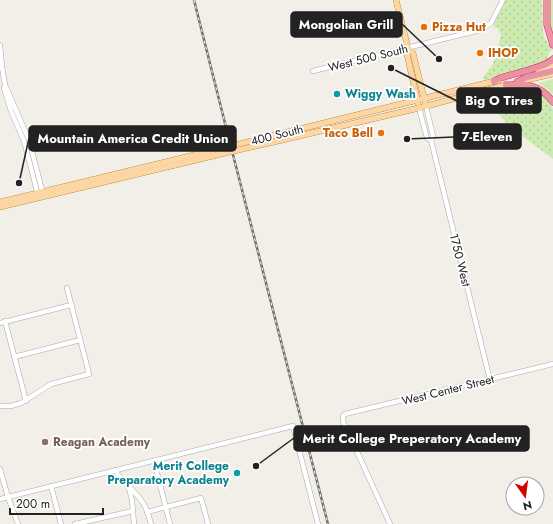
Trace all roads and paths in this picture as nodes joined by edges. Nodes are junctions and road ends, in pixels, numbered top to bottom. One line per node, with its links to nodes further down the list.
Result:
1 (396, 0): 7 (main road)
2 (503, 0): 7 (street, West 500 South)
3 (547, 0): 4 (highway)
4 (551, 39): 6 (highway)
5 (0, 45): 24 (street)
6 (553, 45)
7 (408, 48): 11 (street, West 500 South); 17 (main road, 1750 West); 18 (main road, 1750 West)
8 (553, 59): 14 (highway)
9 (553, 66): 14 (main road, 400 South)
10 (0, 71): 24 (street)
11 (312, 71)
12 (553, 71): 15 (highway)
13 (553, 74): 15 (main road)
14 (494, 81): 17 (main road, 400 South)
15 (517, 82): 16 (main road)
16 (506, 85): 19 (highway); 20 (main road)
17 (424, 99): 18 (main road, 400 South); 20 (main road, 1750 West)
18 (418, 100): 21 (main road, 1750 West); 23 (main road, 400 South)
19 (553, 102)
20 (426, 106): 21 (main road); 22 (street, 1750 West)
21 (419, 108): 22 (street, 1750 West); 23 (main road, 400 South)
22 (431, 140): 34 (street, 1750 West)
23 (264, 141): 24 (main road, 400 South, bridge)
24 (41, 195): 25 (main road, 400 South); 26 (main road, 400 South)
25 (0, 202)
26 (0, 207)
27 (67, 288): 28 (street)
28 (71, 305): 29 (street); 31 (street)
29 (5, 321): 30 (street); 32 (street)
30 (0, 323)
31 (80, 340): 32 (street); 35 (street)
32 (14, 357): 35 (street)
33 (553, 364): 34 (street, West Center Street)
34 (490, 380): 55 (street, West Center Street)
35 (26, 401): 36 (street)
36 (0, 406)
37 (154, 461): 39 (street); 44 (street); 54 (street)
38 (0, 469): 42 (street)
39 (115, 470): 40 (street); 41 (street)
40 (51, 486): 42 (street); 48 (street)
41 (129, 486): 45 (street); 46 (street)
42 (8, 497): 43 (street); 47 (street)
43 (0, 499)
44 (166, 507): 46 (street); 52 (street); 53 (street)
45 (133, 511): 49 (street); 50 (street)
46 (147, 512): 51 (street)
47 (18, 524)
48 (61, 524)
49 (76, 524)
50 (134, 524)
51 (151, 524)
52 (170, 524)
53 (208, 524)
54 (318, 524)
55 (390, 524)

